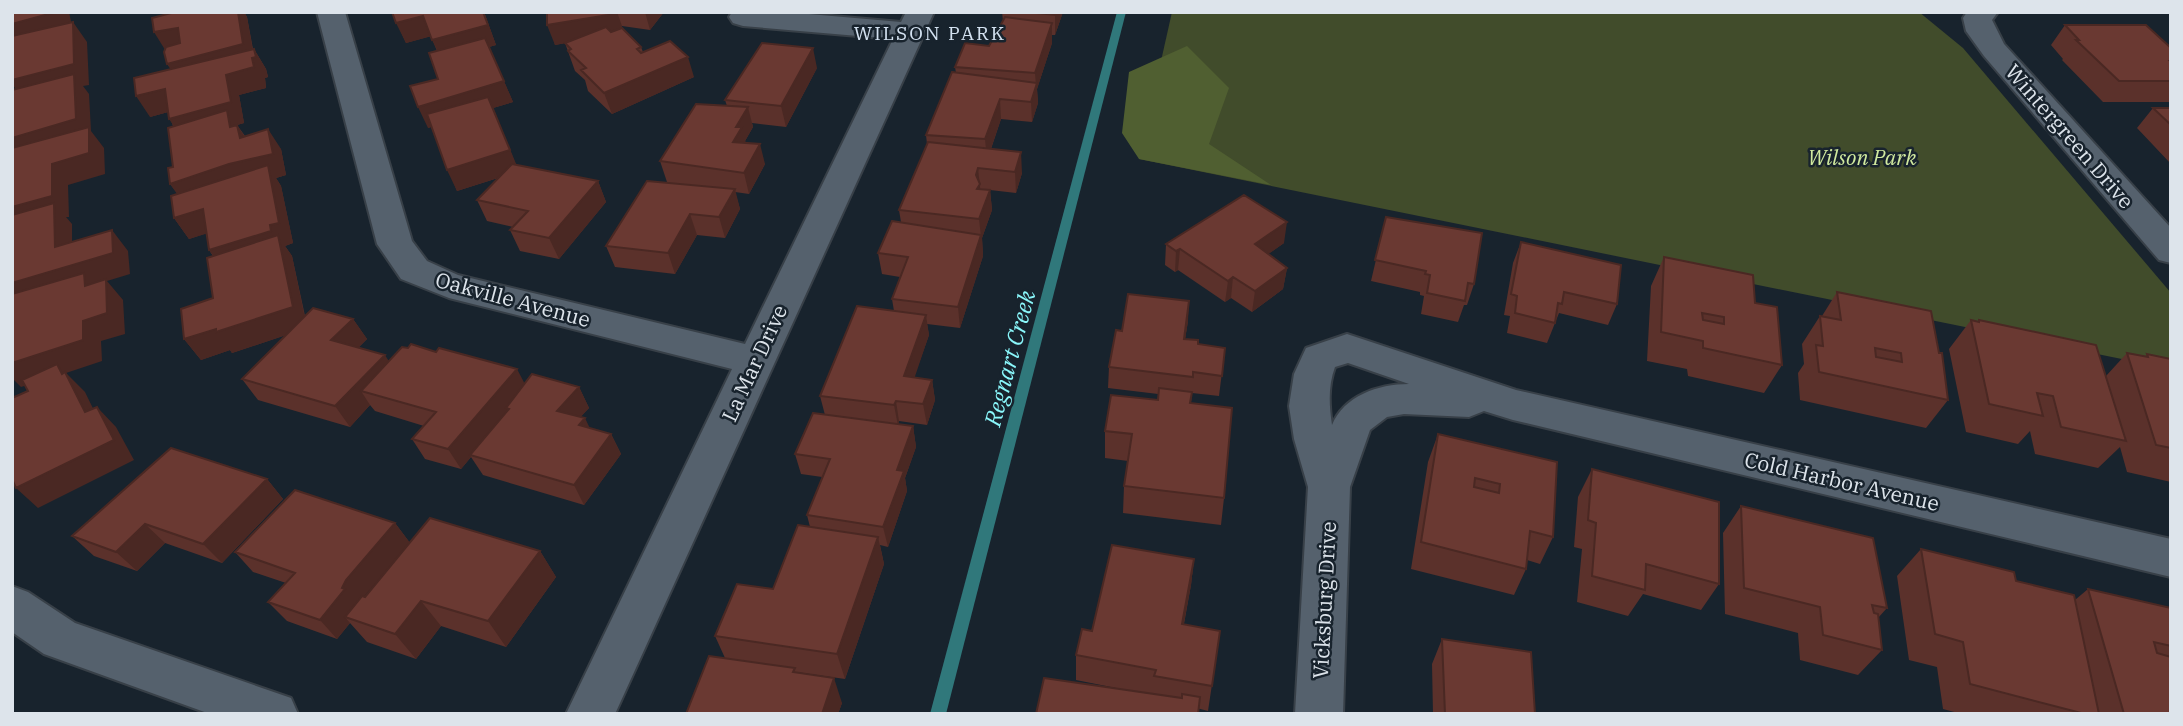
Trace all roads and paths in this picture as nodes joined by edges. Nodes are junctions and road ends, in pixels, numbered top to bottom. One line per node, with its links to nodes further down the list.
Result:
1 (331, 12): 7 (street, Oakville Avenue)
2 (1980, 15): 5 (street, Wintergreen Drive)
3 (743, 17): 4 (street)
4 (916, 22): 7 (street, La Mar Drive)
5 (2171, 251)
6 (1347, 348): 9 (street, Cold Harbor Avenue); 10 (street, Vicksburg Drive)
7 (755, 360): 14 (street, La Mar Drive)
8 (1376, 404): 9 (street, Cold Harbor Avenue); 10 (street, Vicksburg Drive)
9 (1513, 405): 11 (street, Cold Harbor Avenue)
10 (1329, 487): 15 (street, Vicksburg Drive)
11 (2171, 558)
12 (12, 606): 13 (street)
13 (274, 714)
14 (590, 714)
15 (1319, 714)

